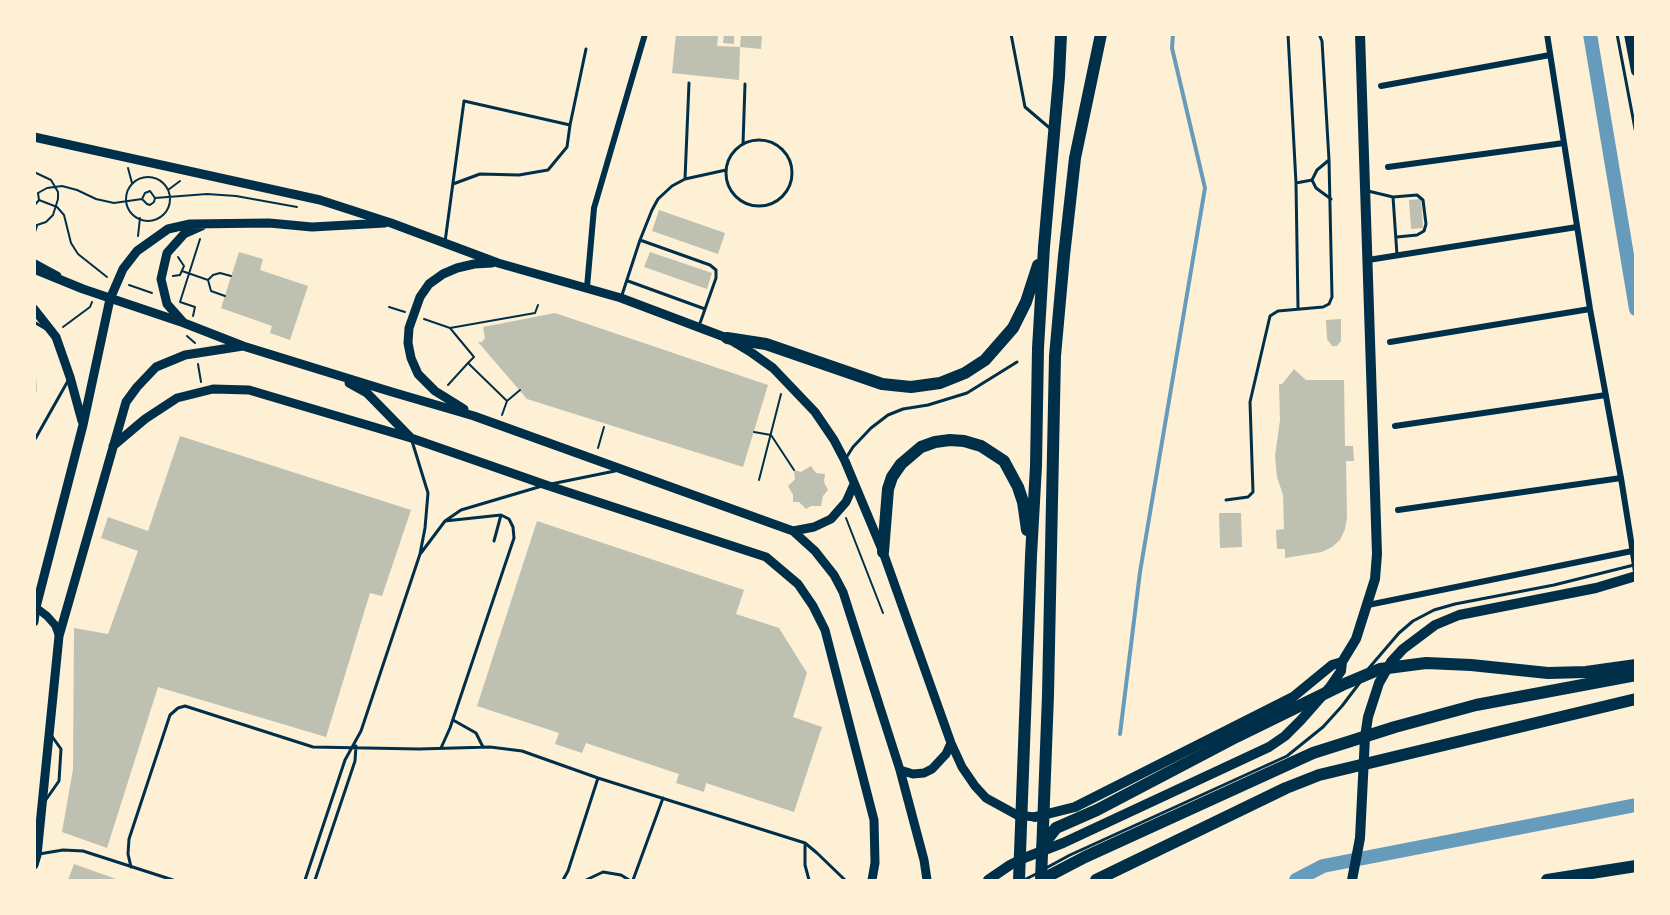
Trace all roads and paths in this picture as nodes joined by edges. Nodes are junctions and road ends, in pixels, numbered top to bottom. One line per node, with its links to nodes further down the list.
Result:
1 (645, 34): 66 (street)
2 (1011, 34): 18 (lane)
3 (1061, 34): 18 (highway)
4 (1101, 34): 165 (highway)
5 (1288, 34): 29 (lane)
6 (1319, 34): 23 (lane)
7 (1360, 34): 32 (highway)
8 (1547, 34): 12 (street)
9 (1617, 34): 19 (lane)
10 (1629, 34): 13 (highway)
11 (586, 49): 17 (lane)
12 (1550, 55): 16 (street); 21 (street)
13 (1635, 71)
14 (689, 83): 27 (lane)
15 (745, 84): 22 (lane)
16 (1381, 86)
17 (570, 125): 30 (lane); 30 (lane)
18 (1054, 132): 53 (highway)
19 (1635, 134)
20 (34, 137): 40 (main road)
21 (1564, 143): 24 (street); 47 (street)
22 (743, 144): 25 (lane); 25 (lane)
23 (1329, 160): 28 (lane); 38 (lane)
24 (1388, 168)
25 (726, 170): 27 (lane)
26 (34, 172): 31 (path)
27 (685, 179): 51 (lane)
28 (1312, 180): 29 (lane); 38 (lane)
29 (1296, 183): 74 (lane)
30 (453, 184): 52 (lane)
31 (55, 186): 33 (path); 41 (path); 43 (path)
32 (1366, 190): 35 (lane); 56 (highway)
33 (36, 192): 39 (path)
34 (170, 196): 36 (path); 40 (path); 41 (path); 44 (path)
35 (1393, 197): 50 (lane); 50 (lane)
36 (155, 198): 37 (path); 37 (path)
37 (142, 199): 41 (path)
38 (1331, 199): 74 (lane)
39 (39, 200): 42 (path); 43 (path)
40 (320, 200): 45 (main road)
41 (126, 202): 44 (path)
42 (34, 206)
43 (57, 207): 46 (path); 64 (path)
44 (140, 218): 54 (path)
45 (391, 223): 48 (main road); 52 (main road)
46 (36, 226): 49 (path)
47 (1577, 227): 55 (street); 77 (street)
48 (205, 228): 54 (main road); 61 (path); 79 (main road)
49 (34, 235)
50 (1397, 237): 55 (lane)
51 (640, 240): 65 (lane); 76 (lane)
52 (445, 243): 58 (main road)
53 (1044, 247): 82 (highway); 122 (highway)
54 (137, 250): 64 (main road)
55 (1397, 255): 56 (street)
56 (1368, 260): 124 (highway)
57 (34, 262): 67 (street)
58 (498, 263): 66 (main road); 92 (main road)
59 (34, 270): 67 (main road)
60 (182, 271): 61 (path)
61 (189, 274): 63 (path); 72 (path)
62 (231, 276): 63 (path)
63 (208, 280): 69 (path)
64 (116, 281): 71 (main road)
65 (627, 281): 70 (lane); 76 (lane)
66 (587, 287): 70 (main road)
67 (83, 289): 68 (main road)
68 (95, 294): 71 (main road); 81 (path)
69 (225, 296)
70 (621, 298): 80 (main road)
71 (110, 299): 79 (main road); 96 (main road)
72 (180, 302)
73 (538, 304): 87 (path)
74 (1298, 308): 112 (lane)
75 (34, 309): 81 (main road)
76 (705, 309): 80 (lane)
77 (1590, 309): 83 (street); 94 (street)
78 (34, 322): 81 (lane)
79 (184, 323): 84 (main road)
80 (698, 327): 82 (main road)
81 (54, 335): 89 (main road)
82 (728, 338): 105 (main road)
83 (1390, 342)
84 (243, 346): 85 (main road); 88 (main road)
85 (195, 353): 91 (path); 103 (main road)
86 (1017, 362): 105 (lane)
87 (468, 363): 90 (path); 92 (path)
88 (334, 374): 95 (main road); 101 (main road)
89 (70, 377): 96 (main road); 102 (lane)
90 (520, 390)
91 (203, 391): 101 (main road); 103 (main road)
92 (440, 394): 95 (main road)
93 (781, 394): 100 (path)
94 (1606, 395): 97 (street); 108 (street)
95 (474, 416): 104 (main road)
96 (83, 425): 125 (main road)
97 (1395, 426)
98 (604, 428): 104 (path)
99 (754, 432): 100 (path)
100 (771, 435): 107 (path); 109 (path)
101 (411, 438): 111 (main road); 121 (lane)
102 (34, 441)
103 (113, 446): 128 (main road)
104 (594, 458): 106 (main road)
105 (845, 461): 110 (main road)
106 (625, 469): 111 (lane); 117 (main road)
107 (794, 470)
108 (1621, 478): 114 (street); 119 (street)
109 (759, 480)
110 (854, 484): 113 (main road); 120 (main road)
111 (546, 485): 116 (lane); 160 (main road)
112 (1226, 500)
113 (841, 507): 117 (main road); 126 (path)
114 (1398, 510)
115 (501, 515): 116 (lane); 118 (lane); 133 (lane)
116 (445, 522): 121 (lane)
117 (793, 531): 139 (main road)
118 (494, 541)
119 (1632, 551): 123 (street); 124 (street)
120 (883, 552): 122 (highway); 135 (main road)
121 (420, 554): 136 (lane)
122 (1031, 556): 163 (highway)
123 (1635, 570): 164 (lane); 167 (highway)
124 (1368, 605): 129 (highway)
125 (35, 606): 127 (main road); 128 (street)
126 (883, 613)
127 (34, 622)
128 (59, 636): 134 (main road)
129 (1342, 662): 143 (highway); 146 (highway)
130 (1635, 665): 144 (highway)
131 (1635, 675): 165 (highway)
132 (1635, 699): 166 (highway)
133 (453, 720): 137 (lane); 138 (lane)
134 (49, 732): 142 (main road); 142 (lane)
135 (951, 743): 139 (main road); 143 (main road)
136 (355, 746): 138 (lane); 150 (lane); 152 (lane); 153 (lane)
137 (483, 747): 138 (lane); 140 (lane)
138 (441, 748)
139 (900, 770): 161 (main road)
140 (598, 778): 141 (lane); 154 (lane)
141 (663, 798): 145 (lane); 157 (lane)
142 (42, 805): 147 (main road)
143 (1035, 818): 144 (highway)
144 (1056, 828): 146 (highway)
145 (805, 843): 158 (lane); 159 (lane)
146 (1038, 852): 162 (highway)
147 (37, 855): 148 (main road); 150 (lane)
148 (34, 865)
149 (1635, 866): 168 (highway)
150 (131, 867): 151 (lane)
151 (172, 880)
152 (305, 880)
153 (315, 880)
154 (563, 880)
155 (586, 880): 156 (lane)
156 (629, 880)
157 (633, 880)
158 (809, 880)
159 (845, 880)
160 (872, 880)
161 (927, 880)
162 (988, 880)
163 (1019, 880)
164 (1024, 880)
165 (1041, 880)
166 (1096, 880)
167 (1352, 880)
168 (1547, 880)

